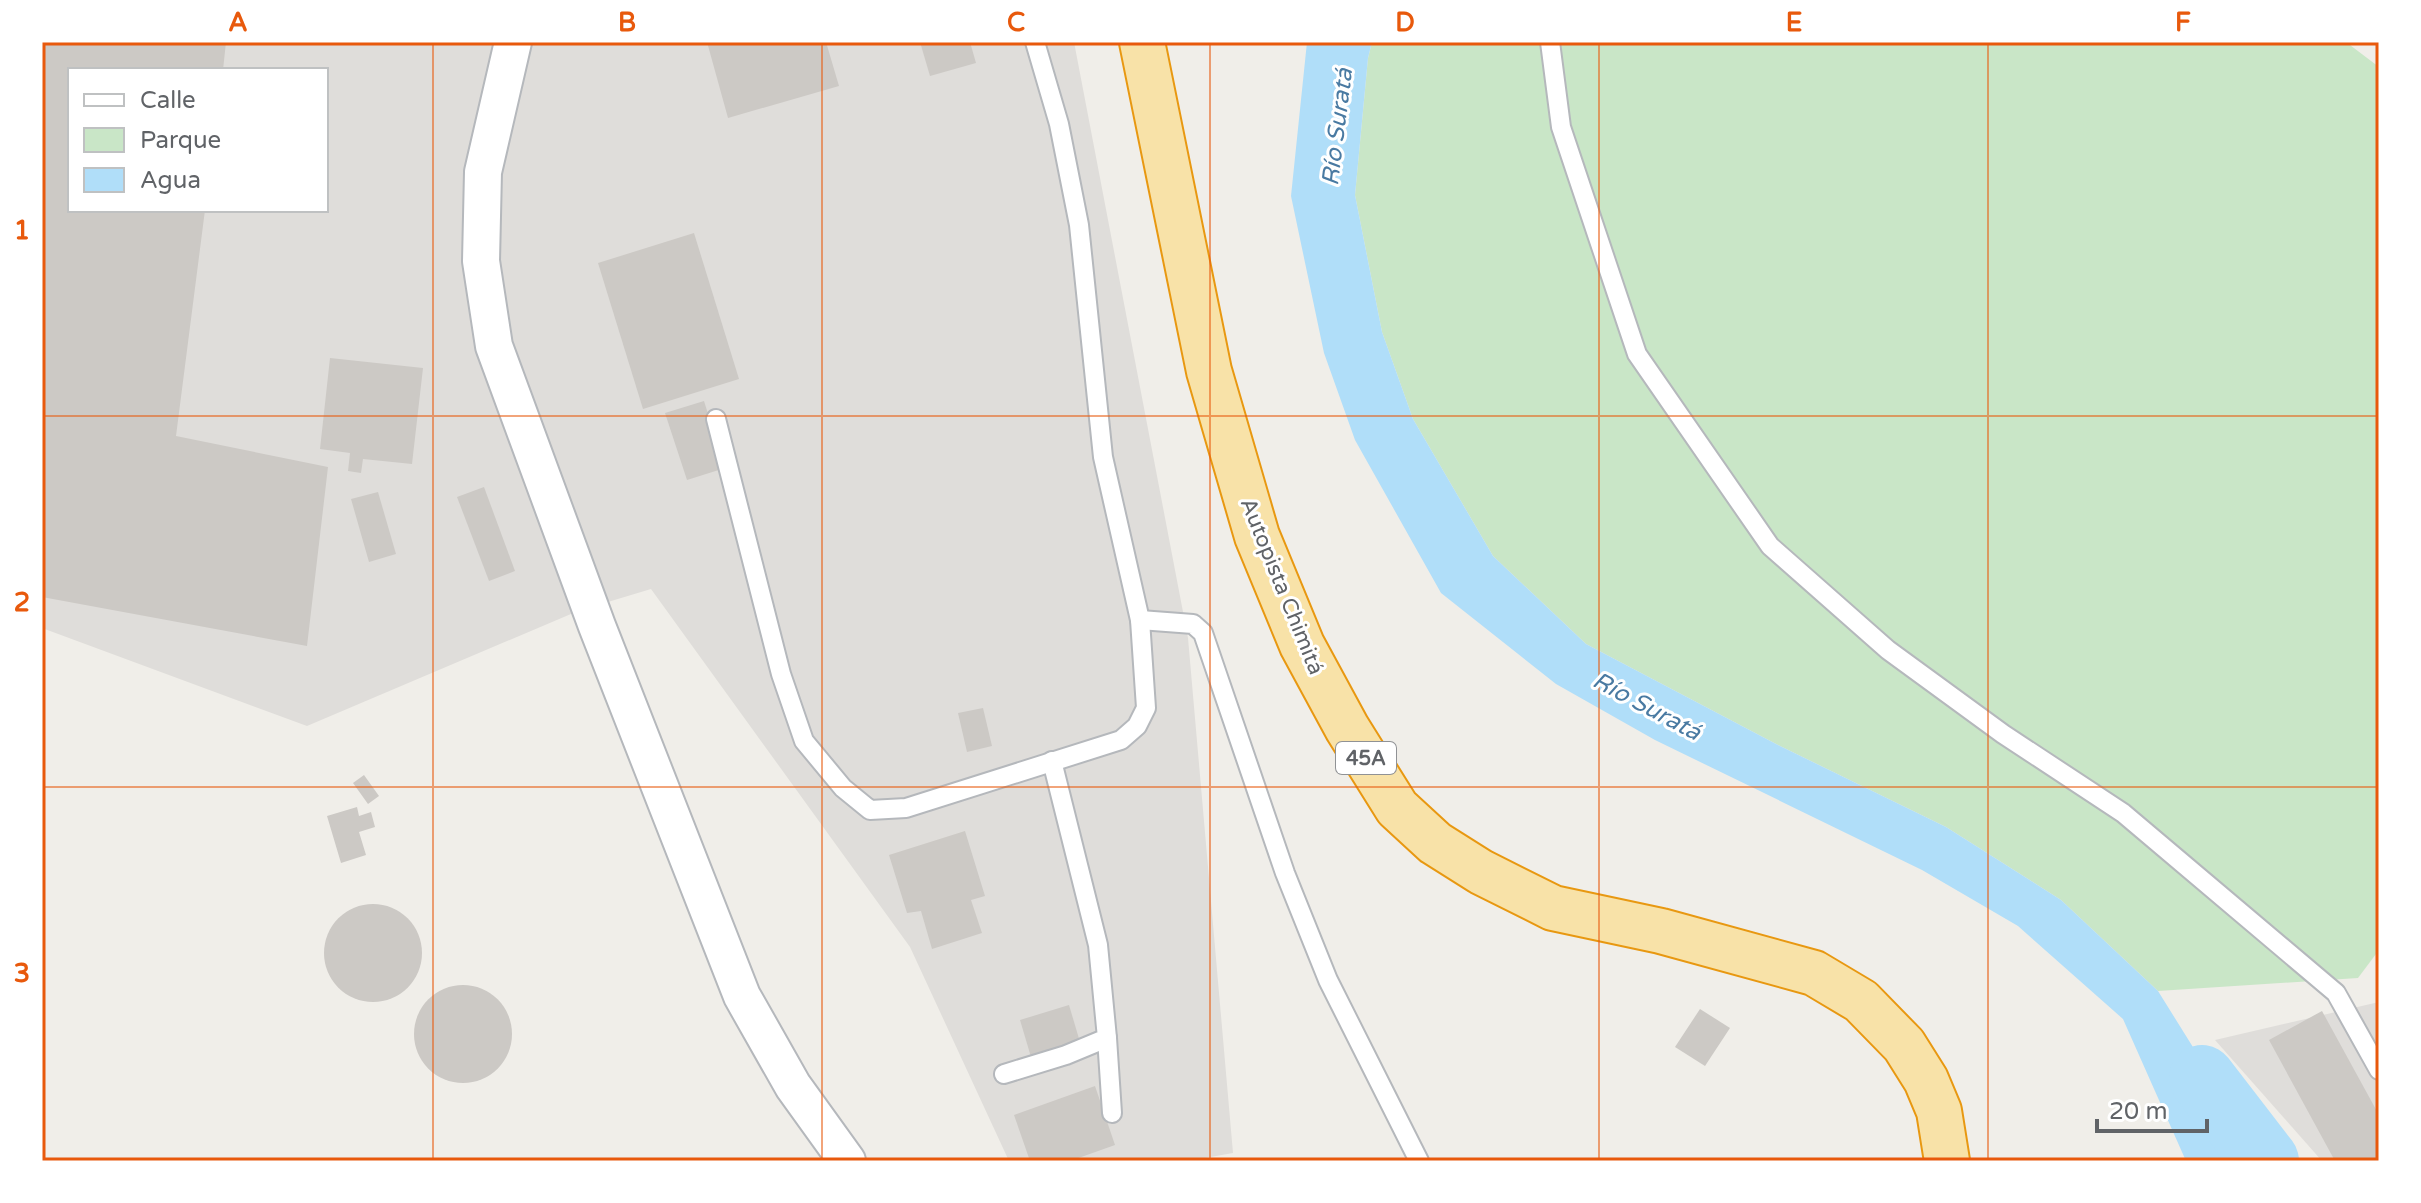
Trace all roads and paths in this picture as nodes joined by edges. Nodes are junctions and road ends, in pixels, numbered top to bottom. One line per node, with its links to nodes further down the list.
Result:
1 (513, 42): 12 (street)
2 (1035, 42): 6 (lane)
3 (1142, 42): 14 (highway, Autopista Chimitá / 45A)
4 (1550, 42): 9 (lane)
5 (716, 419): 7 (lane)
6 (1140, 620): 7 (lane); 13 (lane)
7 (1052, 761): 8 (lane)
8 (1107, 1038): 10 (lane); 11 (lane)
9 (2379, 1070)
10 (1004, 1074)
11 (1112, 1113)
12 (847, 1161)
13 (1419, 1161)
14 (1947, 1161)

